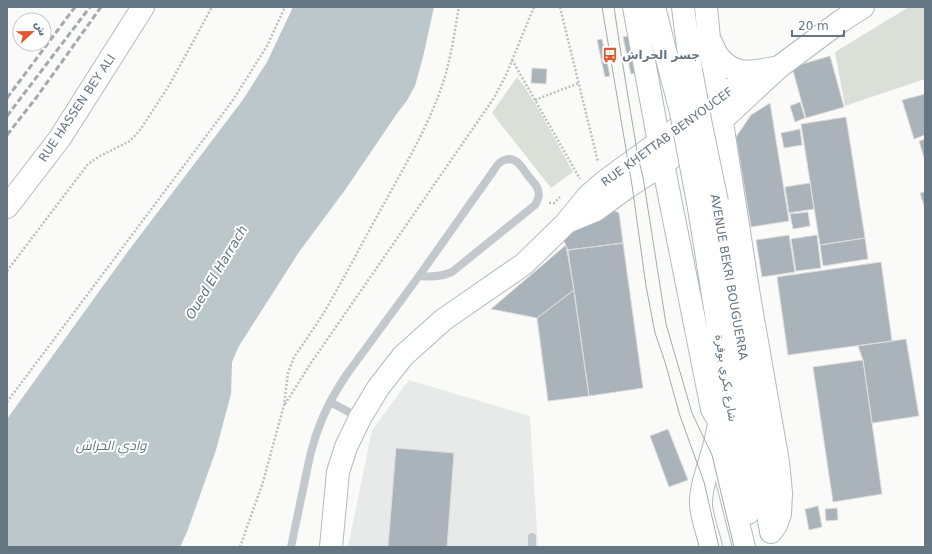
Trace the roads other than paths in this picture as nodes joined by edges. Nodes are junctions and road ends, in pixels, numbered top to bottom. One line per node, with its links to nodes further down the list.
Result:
1 (143, 7): 16 (main road, RUE HASSEN BEY ALI)
2 (634, 7): 13 (main road)
3 (639, 7): 13 (main road)
4 (654, 7): 10 (main road, AVENUE BEKRI BOUGUERRA)
5 (683, 7): 10 (main road, AVENUE BEKRI BOUGUERRA)
6 (706, 7): 8 (main road)
7 (863, 7): 9 (main road, RUE KHETTAB BENYOUCEF)
8 (709, 39): 9 (main road); 11 (main road)
9 (779, 67): 11 (main road, RUE KHETTAB BENYOUCEF); 12 (main road, RUE KHETTAB BENYOUCEF)
10 (681, 72): 15 (main road, AVENUE BEKRI BOUGUERRA, bridge)
11 (718, 98): 12 (main road); 13 (main road, RUE KHETTAB BENYOUCEF)
12 (722, 120): 13 (main road); 14 (main road, RUE KHETTAB BENYOUCEF); 23 (main road)
13 (665, 138): 14 (main road); 17 (main road, RUE KHETTAB BENYOUCEF)
14 (663, 164): 17 (main road, RUE KHETTAB BENYOUCEF); 21 (main road)
15 (708, 205): 23 (main road, AVENUE BEKRI BOUGUERRA); 29 (main road, شارع بكري بوقرة)
16 (7, 207)
17 (566, 223): 20 (main road, RUE KHETTAB BENYOUCEF)
18 (419, 276): 18 (lane); 19 (lane)
19 (330, 402): 20 (lane); 24 (lane)
20 (360, 418): 25 (main road, RUE KHETTAB BENYOUCEF)
21 (720, 423): 27 (main road); 28 (main road)
22 (532, 536): 26 (lane)
23 (773, 540)
24 (291, 547)
25 (331, 547)
26 (532, 547)
27 (712, 547)
28 (744, 547)
29 (754, 547)

